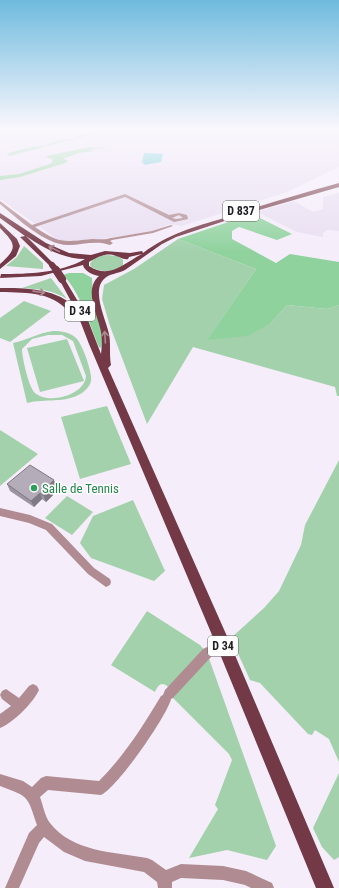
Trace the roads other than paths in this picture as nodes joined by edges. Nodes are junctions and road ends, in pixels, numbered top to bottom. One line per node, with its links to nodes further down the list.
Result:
1 (339, 182): 12 (main road, D 837)
2 (339, 185): 15 (main road, D 837)
3 (0, 202): 8 (street)
4 (0, 216): 13 (main road, one-way to 4); 21 (main road, D 34, bridge)
5 (171, 219): 6 (street); 6 (street); 8 (street); 9 (street)
6 (179, 221): 9 (street)
7 (0, 226): 16 (main road)
8 (33, 226): 10 (street)
9 (171, 226): 10 (street)
10 (107, 242): 11 (street); 12 (street)
11 (100, 254): 12 (main road); 13 (main road)
12 (118, 254): 15 (main road)
13 (92, 257): 14 (main road)
14 (86, 262): 17 (main road); 19 (main road)
15 (127, 264): 18 (main road)
16 (0, 267)
17 (89, 270): 18 (main road); 19 (main road)
18 (106, 274): 22 (main road, one-way to 18)
19 (0, 279)
20 (0, 290): 21 (main road, one-way to 21)
21 (93, 344): 22 (main road, D 34)
22 (113, 389): 36 (main road, D 34)
23 (0, 512): 24 (street)
24 (106, 582)
25 (206, 653): 31 (street)
26 (33, 690): 28 (street)
27 (6, 695): 28 (street)
28 (20, 706): 29 (street)
29 (0, 722)
30 (0, 780): 31 (street)
31 (33, 795): 32 (street)
32 (44, 827): 33 (street); 34 (street)
33 (165, 883): 35 (street)
34 (12, 888)
35 (267, 888)
36 (324, 888)

